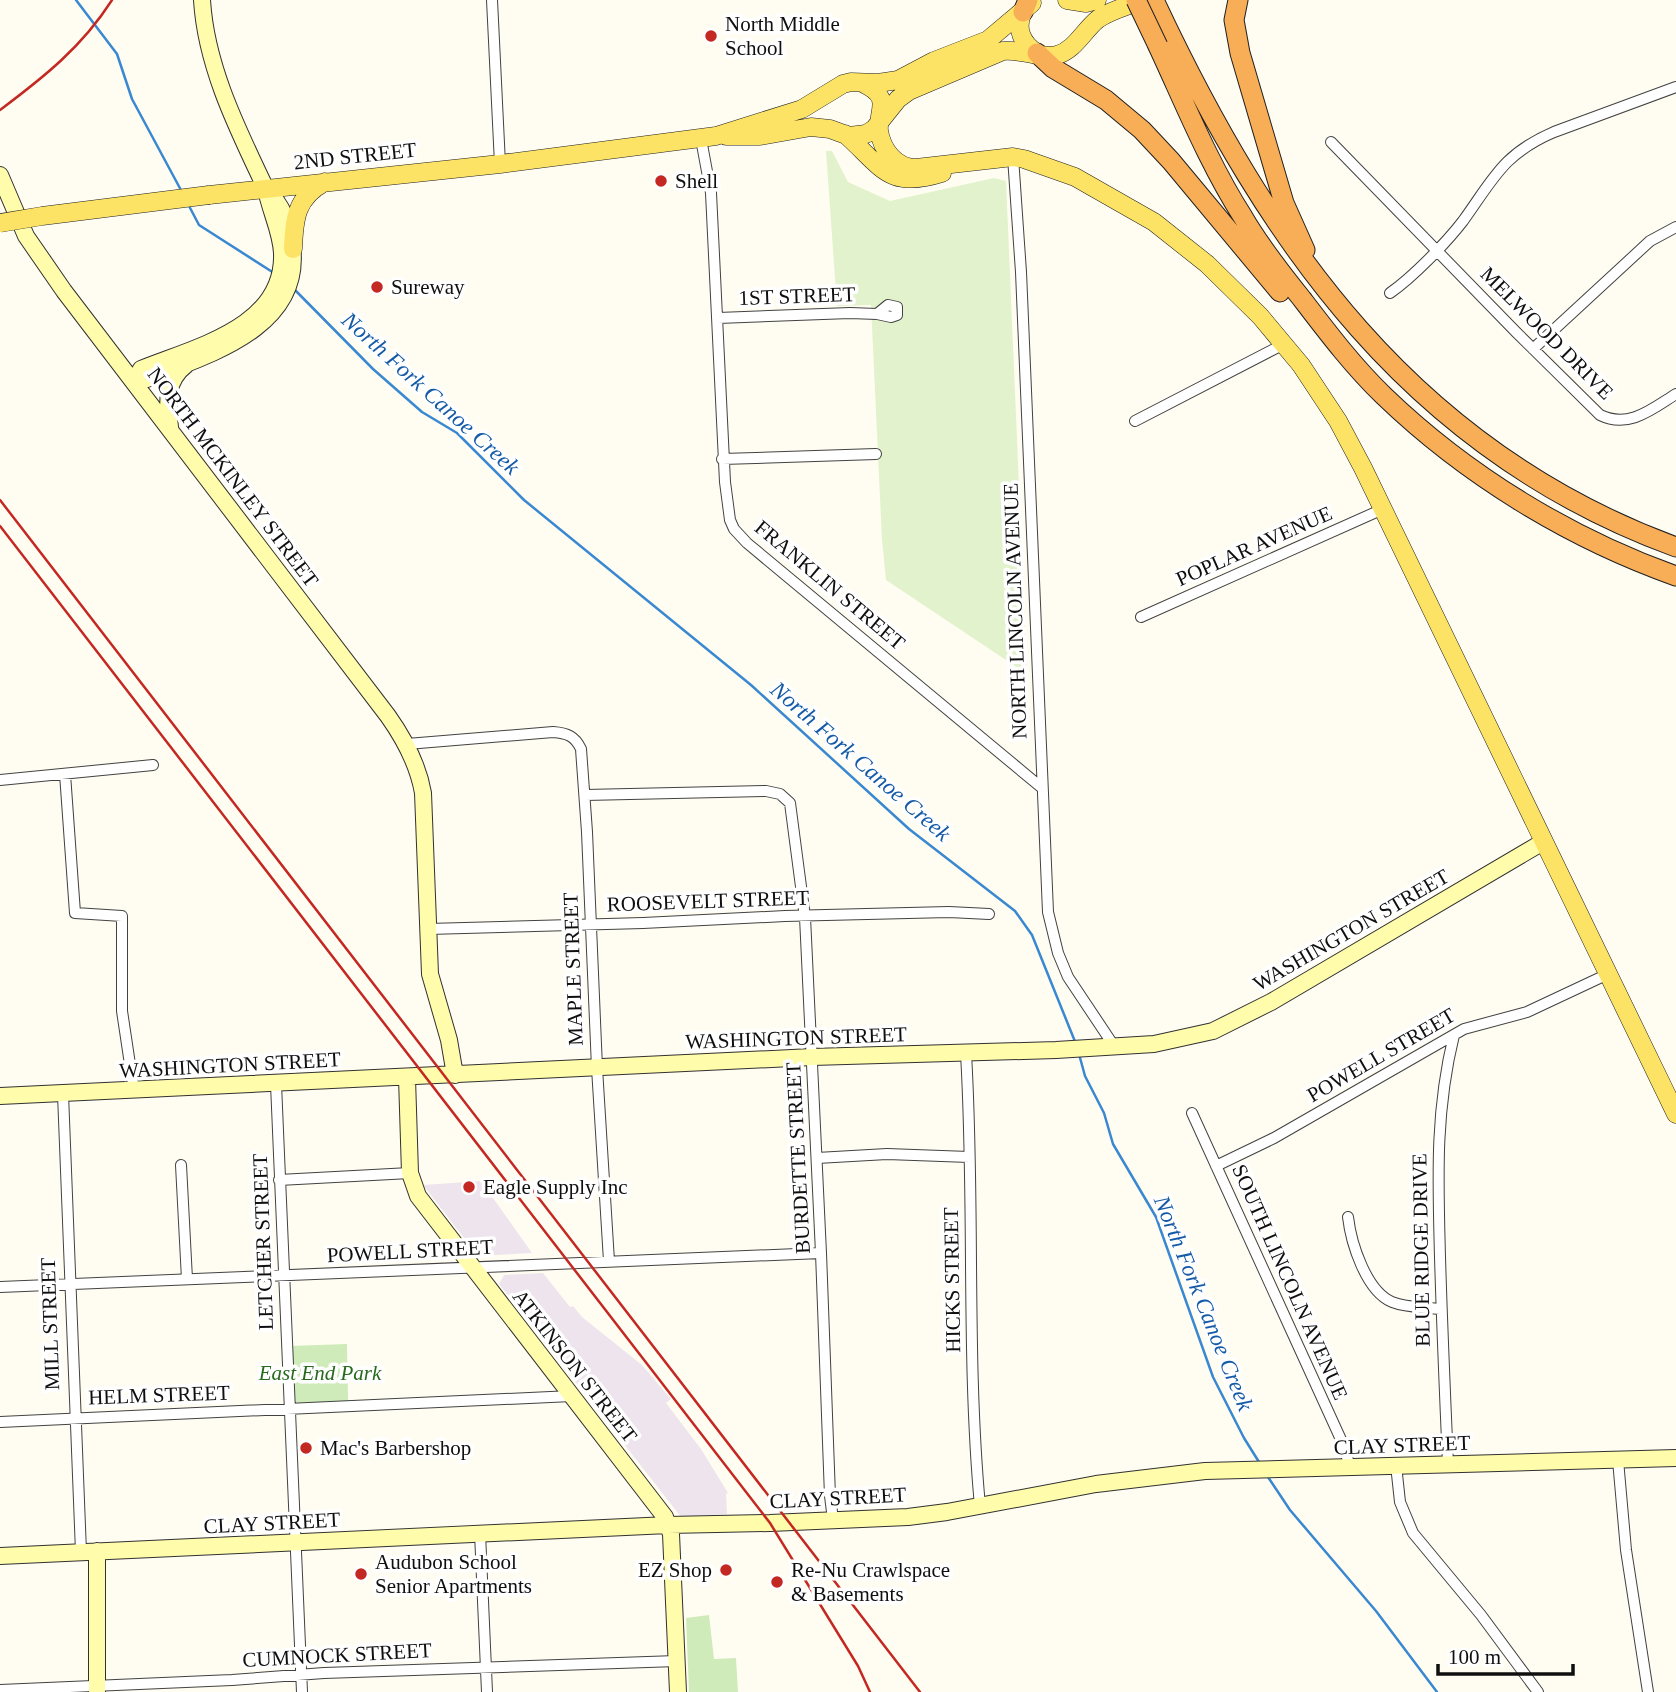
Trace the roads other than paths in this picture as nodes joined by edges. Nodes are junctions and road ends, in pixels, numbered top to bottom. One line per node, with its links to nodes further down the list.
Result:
1 (202, 0): 24 (street)
2 (492, 0): 21 (street)
3 (1068, 0): 4 (main road)
4 (1097, 0)
5 (1136, 0): 10 (highway, bridge)
6 (1143, 0): 11 (main road, 2ND STREET)
7 (1154, 0): 10 (highway)
8 (1238, 0): 31 (highway)
9 (1029, 4): 11 (main road, 2ND STREET); 12 (main road, 2ND STREET)
10 (1165, 43): 31 (highway); 39 (highway)
11 (1037, 53): 15 (main road, 2ND STREET); 39 (highway)
12 (864, 84): 14 (main road, 2ND STREET); 15 (main road)
13 (1676, 87): 27 (street)
14 (830, 94): 16 (main road); 17 (main road, 2ND STREET)
15 (879, 122): 16 (main road, 2ND STREET); 20 (main road)
16 (842, 133): 17 (main road, 2ND STREET); 20 (main road)
17 (709, 137): 21 (main road, 2ND STREET); 33 (street, FRANKLIN STREET)
18 (1332, 142): 27 (street, MELWOOD DRIVE)
19 (1013, 157): 20 (main road); 34 (main road); 52 (street, NORTH LINCOLN AVENUE)
20 (983, 162)
21 (500, 164): 23 (main road, 2ND STREET)
22 (0, 175): 37 (street, NORTH MCKINLEY STREET)
23 (329, 180): 24 (main road, 2ND STREET); 28 (main road)
24 (266, 189): 25 (main road, 2ND STREET, bridge); 28 (street)
25 (0, 223)
26 (1676, 226): 35 (street)
27 (1438, 249): 29 (street); 35 (street, MELWOOD DRIVE)
28 (289, 254): 30 (street)
29 (1390, 293)
30 (274, 301): 36 (street); 37 (street)
31 (1344, 313): 45 (highway)
32 (877, 314): 33 (street, 1ST STREET)
33 (718, 318): 43 (street, FRANKLIN STREET)
34 (1284, 344): 40 (street); 44 (main road)
35 (1533, 349): 38 (street, MELWOOD DRIVE)
36 (191, 362): 37 (street); 41 (street)
37 (134, 381): 41 (street, NORTH MCKINLEY STREET)
38 (1676, 394)
39 (1385, 397): 46 (highway)
40 (1135, 421)
41 (171, 429): 48 (street, NORTH MCKINLEY STREET)
42 (876, 454): 43 (street)
43 (722, 459): 52 (street, FRANKLIN STREET)
44 (1383, 509): 47 (street, POPLAR AVENUE); 54 (main road)
45 (1676, 547)
46 (1676, 576)
47 (1141, 617)
48 (407, 744): 53 (street, MAPLE STREET); 60 (street, NORTH MCKINLEY STREET)
49 (153, 765): 50 (street)
50 (65, 774): 51 (street); 70 (street)
51 (0, 780)
52 (1042, 788): 55 (street, NORTH LINCOLN AVENUE)
53 (585, 795): 58 (street, BURDETTE STREET); 59 (street, MAPLE STREET)
54 (1543, 842): 61 (main road); 63 (street, WASHINGTON STREET)
55 (1048, 912): 57 (street); 63 (street, NORTH LINCOLN AVENUE)
56 (989, 914): 58 (street, ROOSEVELT STREET)
57 (1060, 915)
58 (805, 917): 59 (street, ROOSEVELT STREET); 65 (street, BURDETTE STREET)
59 (590, 925): 60 (street, ROOSEVELT STREET); 66 (street, MAPLE STREET)
60 (428, 929): 67 (street, NORTH MCKINLEY STREET)
61 (1608, 974): 62 (street, POWELL STREET); 74 (main road)
62 (1454, 1035): 78 (street, POWELL STREET); 89 (street, BLUE RIDGE DRIVE)
63 (1114, 1046): 64 (street, WASHINGTON STREET)
64 (966, 1054): 65 (street, WASHINGTON STREET); 75 (street, HICKS STREET)
65 (812, 1057): 66 (street, WASHINGTON STREET); 76 (street, BURDETTE STREET)
66 (597, 1068): 67 (street, WASHINGTON STREET); 83 (street, MAPLE STREET)
67 (455, 1075): 68 (street, WASHINGTON STREET)
68 (407, 1078): 69 (street, WASHINGTON STREET); 79 (street, ATKINSON STREET)
69 (276, 1084): 70 (street, WASHINGTON STREET); 80 (street, LETCHER STREET)
70 (134, 1091): 71 (street, WASHINGTON STREET)
71 (63, 1094): 72 (street, WASHINGTON STREET); 87 (street, MILL STREET)
72 (0, 1096)
73 (1192, 1113): 78 (street, SOUTH LINCOLN AVENUE)
74 (1676, 1114)
75 (969, 1157): 76 (street); 99 (street, HICKS STREET)
76 (817, 1158): 82 (street, BURDETTE STREET)
77 (181, 1165): 86 (street)
78 (1216, 1166): 98 (street, SOUTH LINCOLN AVENUE)
79 (410, 1173): 80 (street); 84 (street, ATKINSON STREET)
80 (279, 1180): 85 (street, LETCHER STREET)
81 (1348, 1217): 89 (street)
82 (821, 1253): 83 (street, POWELL STREET); 100 (street, BURDETTE STREET)
83 (610, 1261): 84 (street, POWELL STREET)
84 (472, 1268): 85 (street, POWELL STREET); 90 (street, ATKINSON STREET)
85 (284, 1277): 86 (street, POWELL STREET); 91 (street, LETCHER STREET)
86 (187, 1279): 87 (street, POWELL STREET)
87 (70, 1284): 88 (street, POWELL STREET); 92 (street, MILL STREET)
88 (0, 1287)
89 (1440, 1309): 96 (street, BLUE RIDGE DRIVE)
90 (572, 1396): 91 (street, HELM STREET); 101 (street, ATKINSON STREET)
91 (289, 1409): 92 (street, HELM STREET); 103 (street, LETCHER STREET)
92 (75, 1418): 93 (street, HELM STREET); 104 (street, MILL STREET)
93 (0, 1422)
94 (1676, 1458): 95 (street, CLAY STREET)
95 (1618, 1460): 96 (street, CLAY STREET); 115 (street)
96 (1448, 1464): 97 (street, CLAY STREET)
97 (1396, 1465): 98 (street, CLAY STREET); 114 (street)
98 (1350, 1467): 99 (street, CLAY STREET)
99 (980, 1506): 100 (street, CLAY STREET)
100 (833, 1520): 101 (street, CLAY STREET)
101 (668, 1525): 102 (street, CLAY STREET); 106 (street, ATKINSON STREET)
102 (480, 1533): 103 (street, CLAY STREET); 107 (street)
103 (295, 1544): 104 (street, CLAY STREET); 108 (street, LETCHER STREET)
104 (89, 1552): 105 (street, CLAY STREET); 109 (street, MILL STREET)
105 (0, 1556)
106 (677, 1661): 107 (street, CUMNOCK STREET); 113 (street, ATKINSON STREET)
107 (486, 1667): 108 (street, CUMNOCK STREET); 112 (street)
108 (301, 1675): 109 (street, CUMNOCK STREET); 111 (street, LETCHER STREET)
109 (97, 1689): 110 (street, CUMNOCK STREET)
110 (0, 1690)
111 (302, 1692)
112 (487, 1692)
113 (678, 1692)
114 (1538, 1692)
115 (1648, 1692)

